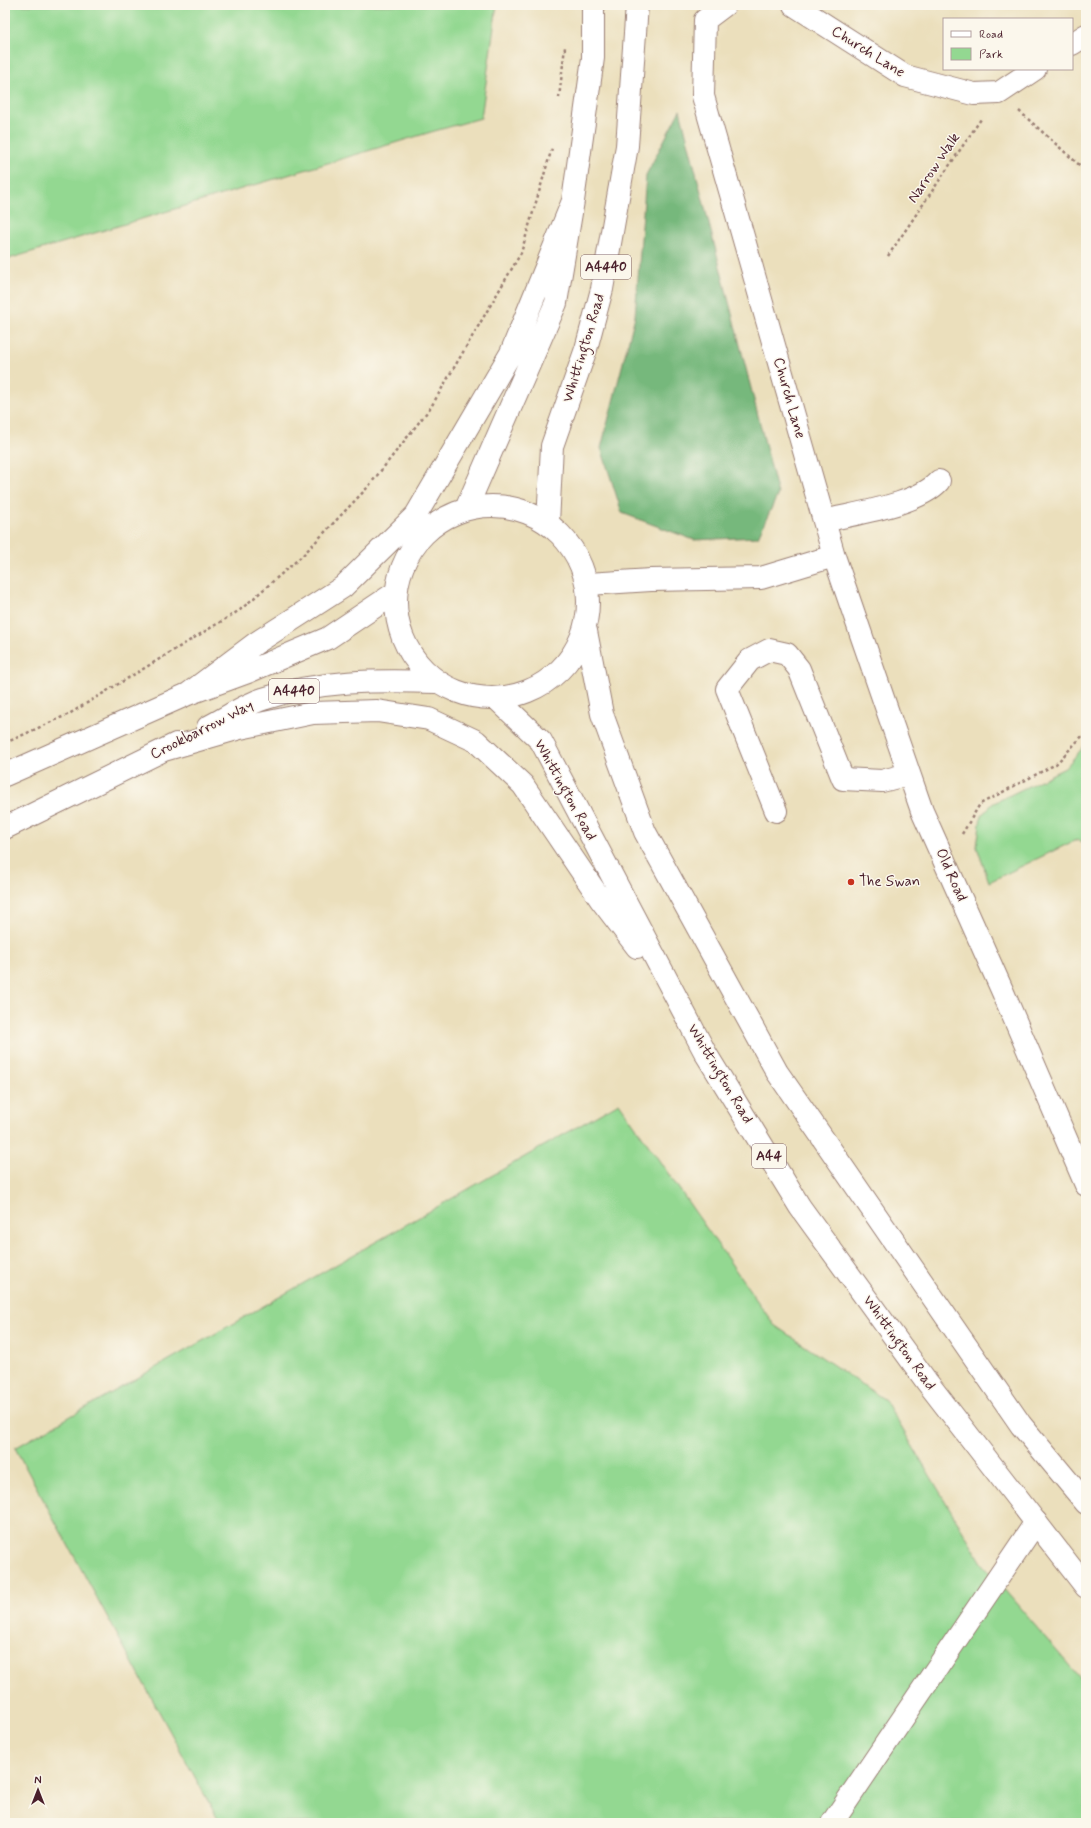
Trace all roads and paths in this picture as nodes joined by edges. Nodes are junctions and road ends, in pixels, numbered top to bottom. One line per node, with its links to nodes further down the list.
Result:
1 (592, 5): 13 (main road, A4440)
2 (637, 5): 18 (main road, Whittington Road / A4440)
3 (725, 5): 17 (main road, Church Lane)
4 (794, 5): 9 (main road, Church Lane)
5 (1086, 35): 6 (main road)
6 (1073, 43)
7 (565, 44): 10 (path)
8 (1034, 70): 9 (main road)
9 (999, 93): 12 (path); 14 (path, Narrow Walk)
10 (558, 106)
11 (553, 144): 27 (path)
12 (1086, 171)
13 (573, 201): 16 (main road, A4440); 24 (main road)
14 (888, 256)
15 (939, 482): 17 (main road)
16 (466, 508): 18 (main road); 21 (main road)
17 (824, 521): 19 (main road, Church Lane)
18 (548, 523): 20 (main road)
19 (834, 556): 20 (main road); 29 (main road, Old Road)
20 (588, 584): 22 (main road)
21 (396, 593): 23 (main road); 24 (main road, A4440)
22 (586, 631): 25 (main road); 36 (main road)
23 (436, 682): 25 (main road); 28 (main road, Crookbarrow Way / A4440)
24 (188, 694): 30 (main road, A4440)
25 (497, 700): 34 (main road, Whittington Road / A44)
26 (1086, 732): 33 (path)
27 (5, 743)
28 (164, 750): 32 (main road, Crookbarrow Way / A4440); 34 (main road)
29 (909, 774): 31 (main road); 33 (main road, Old Road)
30 (5, 775)
31 (776, 811)
32 (5, 828)
33 (942, 855): 35 (main road, Old Road)
34 (674, 996): 37 (main road, Whittington Road / A44)
35 (1086, 1185)
36 (1086, 1503)
37 (1036, 1522): 38 (main road, Whittington Road / A44); 39 (main road)
38 (1086, 1587)
39 (832, 1823)

